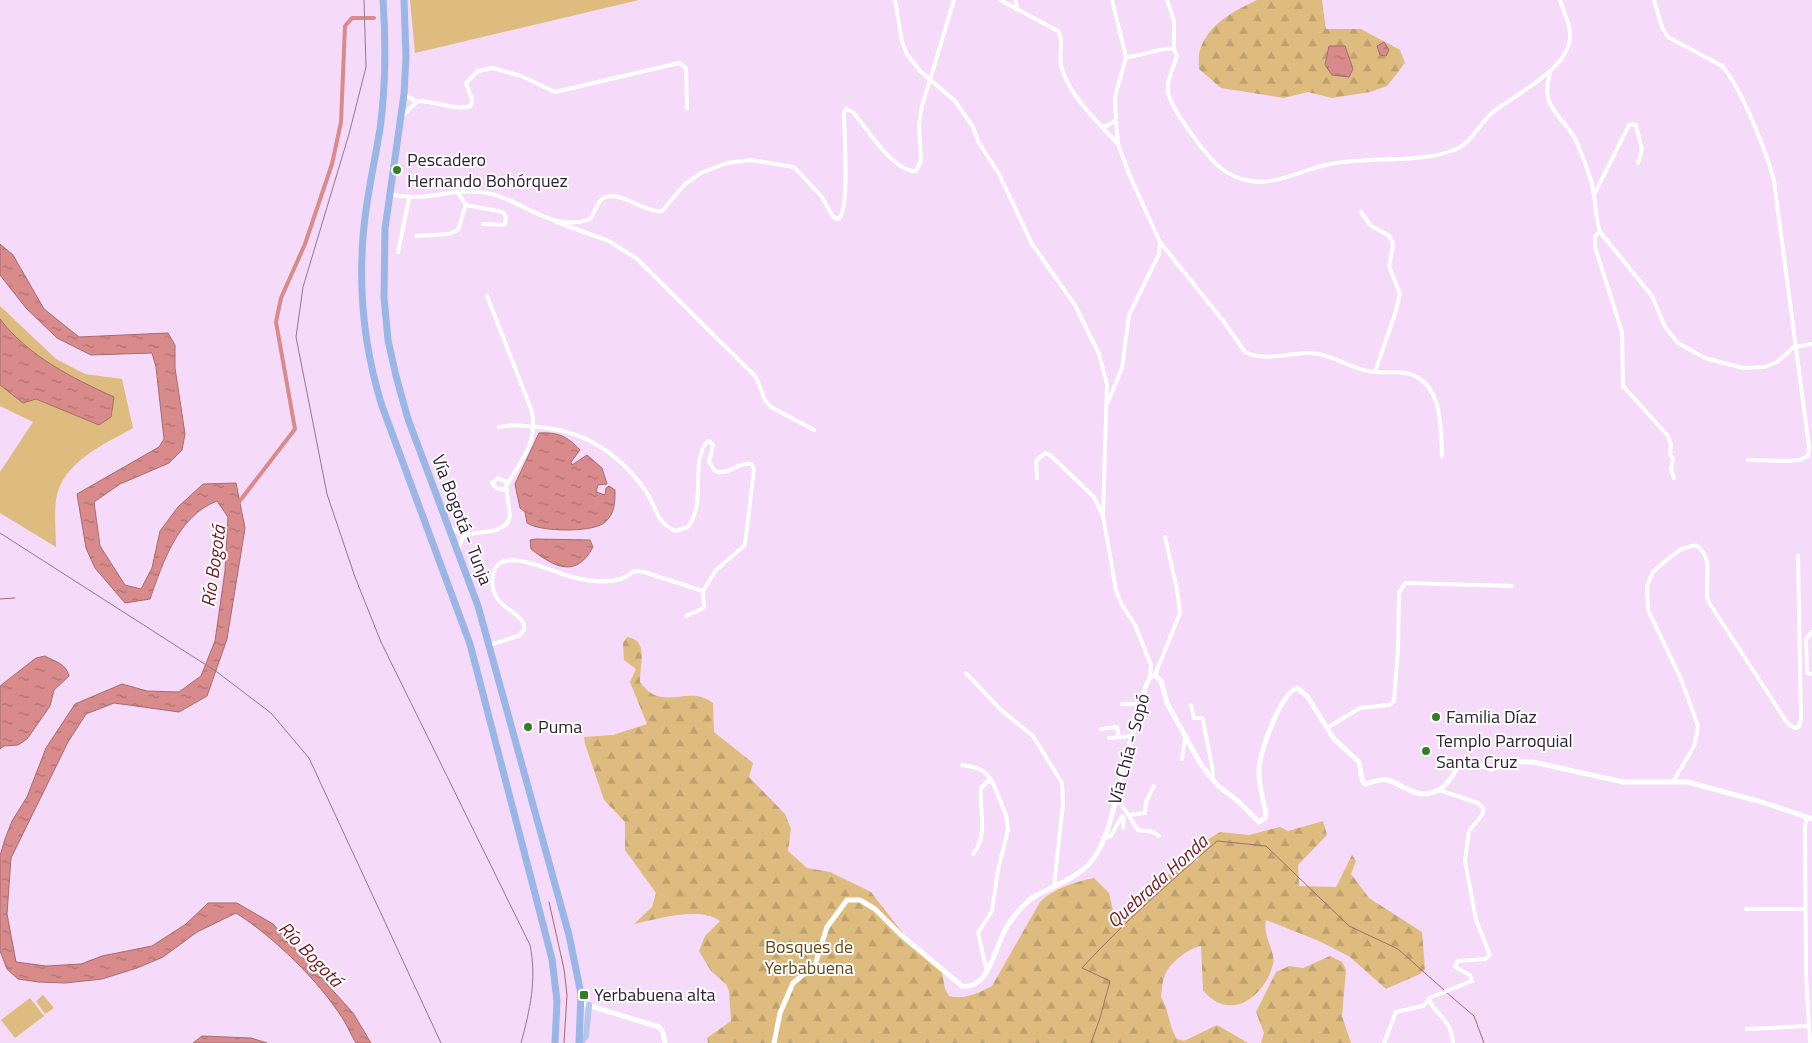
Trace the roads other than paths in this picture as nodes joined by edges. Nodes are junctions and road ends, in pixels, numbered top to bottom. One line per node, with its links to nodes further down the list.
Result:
1 (383, 0): 98 (highway, Vía Bogotá - Tunja)
2 (404, 0): 16 (highway, Vía Bogotá - Tunja)
3 (895, 0): 15 (street)
4 (954, 0): 15 (street)
5 (1000, 0): 11 (street)
6 (1015, 0): 11 (street)
7 (1112, 0): 13 (street)
8 (1167, 0): 12 (street)
9 (1560, 0): 14 (street)
10 (1654, 0): 38 (street)
11 (1018, 10): 21 (street)
12 (1174, 49): 13 (street); 14 (street)
13 (1126, 57): 20 (street)
14 (1551, 72): 26 (street)
15 (932, 79): 30 (street); 40 (street)
16 (404, 94): 17 (street); 19 (highway, Vía Bogotá - Tunja)
17 (417, 102): 18 (street); 19 (street)
18 (686, 108)
19 (402, 116): 25 (highway, Vía Bogotá - Tunja)
20 (1116, 120): 21 (street); 22 (street)
21 (1101, 126): 22 (street)
22 (1118, 144): 34 (street)
23 (1638, 163): 26 (street)
24 (457, 191): 27 (street); 28 (street); 30 (street)
25 (388, 194): 27 (street); 51 (highway, Vía Bogotá - Tunja)
26 (1594, 196): 32 (street)
27 (409, 199): 35 (street)
28 (466, 205): 31 (street); 33 (street)
29 (1361, 212): 39 (street)
30 (552, 220): 43 (street)
31 (483, 224)
32 (1600, 232): 38 (street); 47 (street)
33 (416, 236)
34 (1160, 242): 39 (street); 40 (street)
35 (398, 252)
36 (487, 296): 42 (street)
37 (1812, 344): 38 (street)
38 (1794, 347): 45 (street)
39 (1375, 372): 44 (street)
40 (1107, 406): 50 (street)
41 (499, 427): 42 (street)
42 (534, 427): 48 (street); 57 (street)
43 (814, 430)
44 (1442, 456)
45 (1748, 460)
46 (1037, 478): 50 (street)
47 (1674, 478)
48 (508, 483): 49 (street); 49 (street)
49 (506, 490): 52 (street)
50 (1103, 516): 65 (street)
51 (450, 528): 52 (street); 54 (highway, Vía Bogotá - Tunja)
52 (464, 535): 54 (street)
53 (1165, 537): 65 (street)
54 (458, 549): 60 (highway, Vía Bogotá - Tunja)
55 (1798, 556): 61 (street)
56 (1512, 586): 69 (street)
57 (703, 591): 58 (street); 60 (street)
58 (686, 616)
59 (1812, 632): 62 (street)
60 (490, 645): 94 (highway, Vía Bogotá - Tunja)
61 (1801, 649): 62 (street); 79 (street)
62 (1806, 649): 64 (street)
63 (966, 673): 89 (street)
64 (1812, 674)
65 (1152, 676): 67 (street, Vía Chía - Sopó); 74 (street, Vía Chía - Sopó)
66 (1122, 704): 67 (street)
67 (1140, 704): 71 (street, Vía Chía - Sopó)
68 (1190, 705): 77 (street)
69 (1327, 728): 77 (street, Vía Chía - Sopó); 81 (street, Vía Chía - Sopó)
70 (1102, 730): 72 (street)
71 (1132, 736): 72 (street); 82 (street, Vía Chía - Sopó)
72 (1119, 737): 73 (street)
73 (1109, 738)
74 (1185, 738): 75 (street); 77 (street, Vía Chía - Sopó)
75 (1182, 759)
76 (962, 765): 78 (street)
77 (1212, 779)
78 (993, 782): 88 (street); 92 (street)
79 (1672, 782): 81 (street); 84 (street)
80 (1154, 786): 83 (street)
81 (1439, 790): 93 (street)
82 (1116, 796): 83 (street); 87 (street, Vía Chía - Sopó)
83 (1129, 815): 86 (street)
84 (1809, 818): 91 (street)
85 (1122, 828): 87 (street)
86 (1159, 836)
87 (1103, 838): 89 (street, Vía Chía - Sopó)
88 (973, 854)
89 (1054, 887): 92 (street, Vía Chía - Sopó)
90 (1746, 908): 91 (street)
91 (1805, 908): 95 (street)
92 (987, 972): 100 (street, Vía Chía - Sopó)
93 (1429, 1000): 101 (street); 102 (street)
94 (585, 1004): 97 (highway, Vía Bogotá - Tunja); 99 (street)
95 (1809, 1026): 96 (street); 103 (street)
96 (1747, 1029)
97 (581, 1041)
98 (557, 1043)
99 (664, 1043)
100 (774, 1043)
101 (1384, 1043)
102 (1453, 1043)
103 (1810, 1043)

